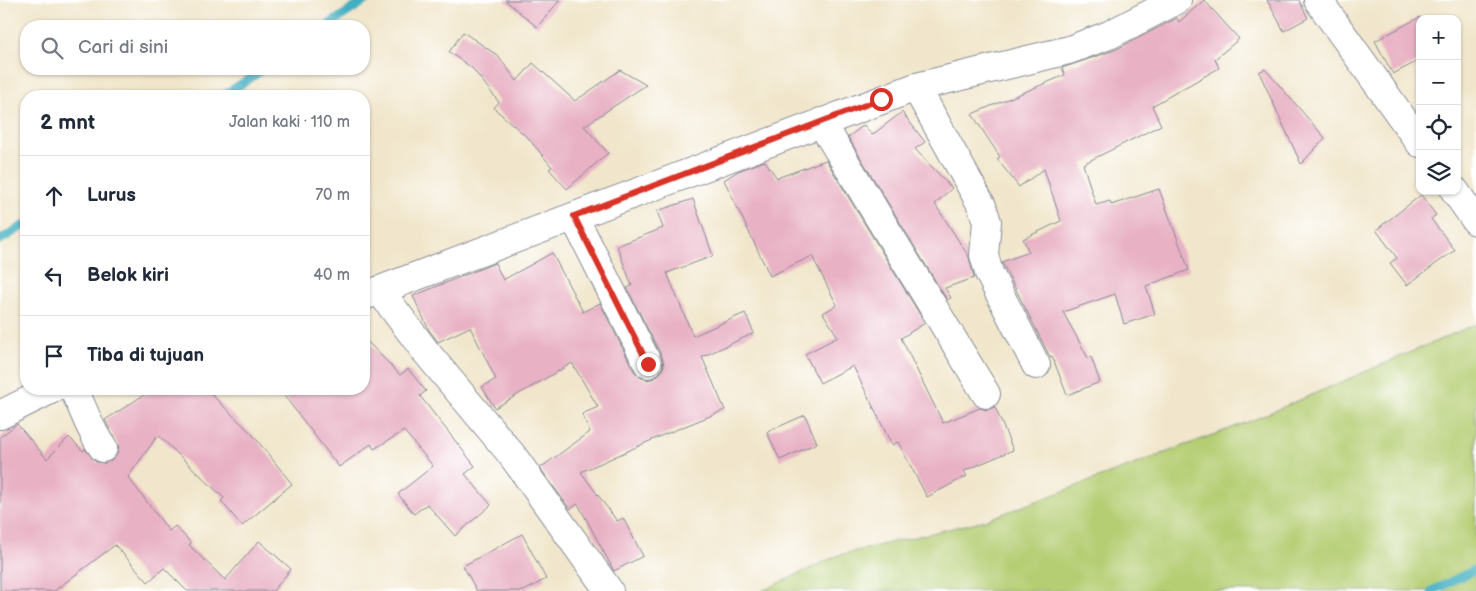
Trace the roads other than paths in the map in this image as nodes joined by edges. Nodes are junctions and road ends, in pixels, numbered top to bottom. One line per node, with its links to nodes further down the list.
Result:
1 (1177, 0): 3 (street)
2 (1318, 0): 5 (street)
3 (916, 86): 4 (street); 11 (street)
4 (821, 122): 7 (street); 12 (street)
5 (1416, 137)
6 (1457, 195): 8 (street)
7 (574, 216): 9 (street); 10 (street)
8 (1476, 221)
9 (372, 294): 17 (street)
10 (648, 364)
11 (1036, 365)
12 (986, 394)
13 (40, 395): 15 (street)
14 (76, 395): 16 (street)
15 (0, 414)
16 (103, 448)
17 (609, 591)

